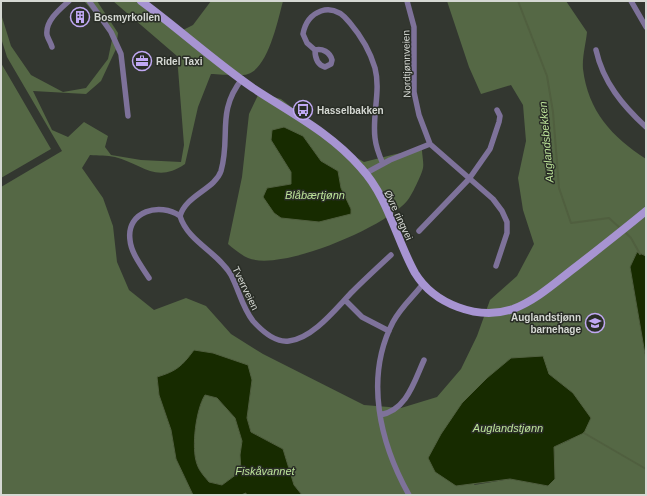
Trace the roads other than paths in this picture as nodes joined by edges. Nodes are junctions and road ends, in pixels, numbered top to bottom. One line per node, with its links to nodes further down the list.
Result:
1 (70, 1): 7 (street)
2 (89, 1): 12 (street)
3 (141, 1): 10 (street, Øvre ringvei)
4 (407, 1): 14 (street, Nordtjønnveien)
5 (630, 1): 6 (street)
6 (646, 27)
7 (52, 47)
8 (315, 50): 15 (street)
9 (596, 50): 13 (street)
10 (242, 79): 16 (street, Øvre ringvei); 19 (street)
11 (497, 110): 17 (street)
12 (128, 116)
13 (646, 127)
14 (430, 144): 15 (street); 17 (street, Nordtjønnveien)
15 (383, 164): 16 (street)
16 (366, 173): 24 (street, Øvre ringvei)
17 (469, 179): 20 (street); 22 (street, Nordtjønnveien)
18 (646, 211): 24 (street, Øvre ringvei)
19 (180, 216): 23 (street); 25 (street, Tverrveien)
20 (419, 231)
21 (391, 255): 25 (street, Tverrveien)
22 (496, 266)
23 (149, 278)
24 (424, 284): 26 (street)
25 (346, 301): 26 (street)
26 (390, 330): 28 (street)
27 (424, 360): 28 (street)
28 (380, 415): 29 (street)
29 (409, 495)

